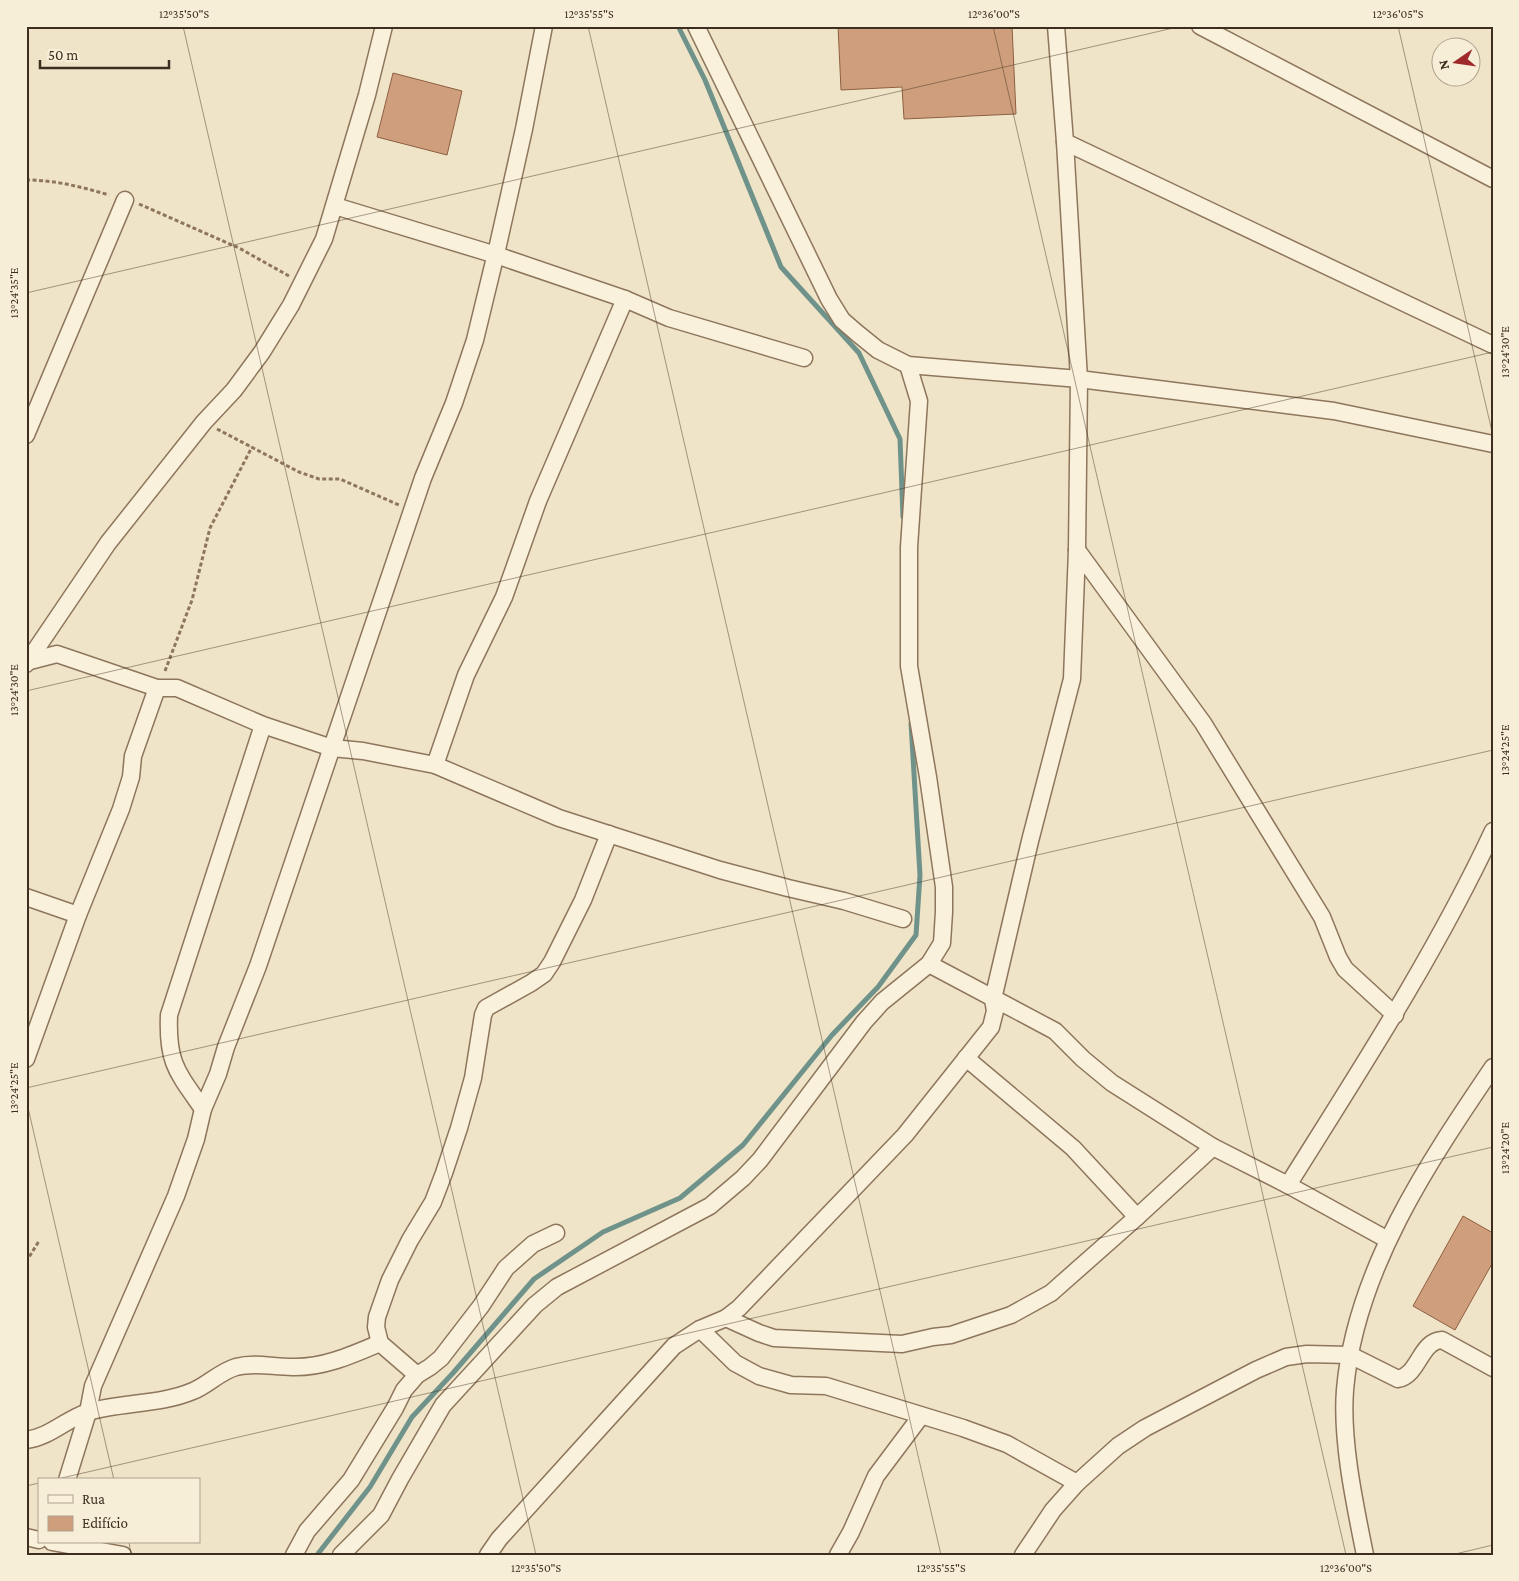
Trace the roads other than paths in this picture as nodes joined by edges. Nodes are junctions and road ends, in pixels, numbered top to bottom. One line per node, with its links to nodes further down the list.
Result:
1 (384, 26): 9 (street)
2 (544, 26): 10 (street)
3 (696, 26): 14 (street)
4 (1056, 26): 6 (street)
5 (1200, 26): 7 (street)
6 (1066, 142): 12 (street); 15 (street)
7 (1493, 179)
8 (125, 200): 16 (street)
9 (335, 206): 10 (street); 19 (street)
10 (496, 255): 11 (street); 22 (street)
11 (625, 298): 13 (street); 23 (street)
12 (1493, 345)
13 (804, 358)
14 (908, 365): 15 (street); 29 (street)
15 (1079, 379): 17 (street); 18 (street)
16 (26, 435)
17 (1493, 444)
18 (1077, 550): 30 (street); 31 (street)
19 (27, 663): 20 (street)
20 (156, 688): 21 (street); 27 (street)
21 (263, 725): 22 (street); 35 (street)
22 (332, 748): 23 (street); 35 (street)
23 (435, 765): 25 (street)
24 (1493, 831): 31 (street)
25 (609, 834): 28 (street); 43 (street)
26 (26, 896): 27 (street)
27 (78, 914): 33 (street)
28 (903, 919)
29 (929, 964): 30 (street); 55 (street)
30 (993, 999): 32 (street); 36 (street)
31 (1394, 1014): 37 (street)
32 (966, 1058): 38 (street); 41 (street)
33 (26, 1059)
34 (1493, 1067): 40 (street)
35 (203, 1109): 47 (street)
36 (1213, 1147): 37 (street); 38 (street)
37 (1288, 1185): 40 (street)
38 (1137, 1217): 41 (street)
39 (556, 1232): 46 (street)
40 (1388, 1240): 44 (street)
41 (726, 1318): 42 (street)
42 (700, 1329): 48 (street); 56 (street)
43 (380, 1343): 46 (street); 47 (street)
44 (1350, 1355): 45 (street); 51 (street); 59 (street)
45 (1493, 1368)
46 (417, 1375): 54 (street)
47 (88, 1412): 49 (street); 50 (street)
48 (922, 1416): 51 (street); 57 (street)
49 (26, 1440)
50 (68, 1478)
51 (1077, 1483): 58 (street)
52 (63, 1544): 53 (street)
53 (123, 1555)
54 (294, 1555)
55 (341, 1555)
56 (488, 1555)
57 (838, 1555)
58 (1023, 1555)
59 (1365, 1555)

